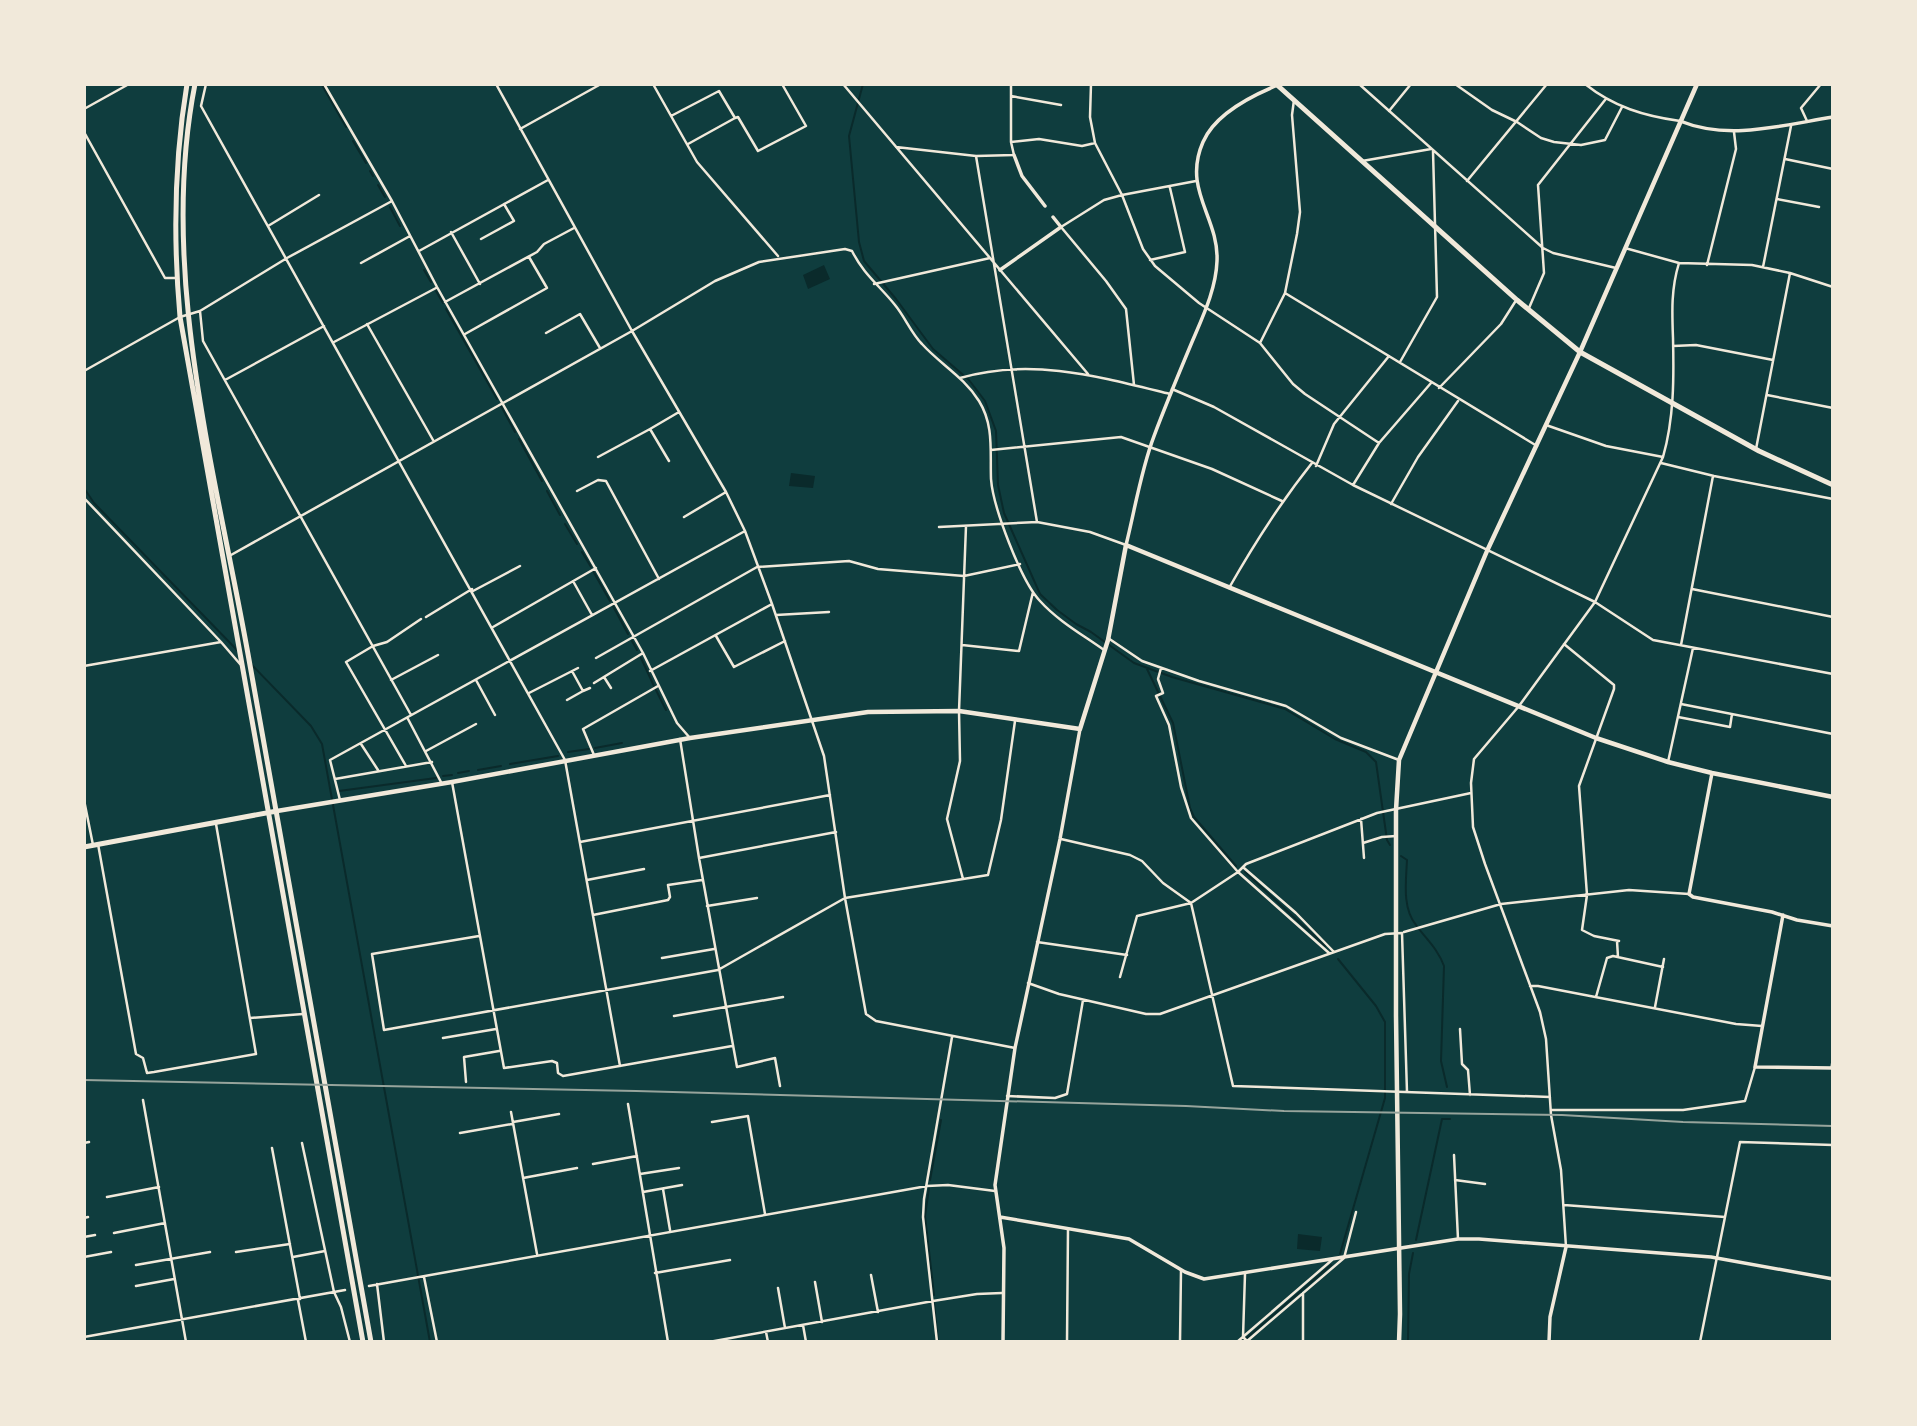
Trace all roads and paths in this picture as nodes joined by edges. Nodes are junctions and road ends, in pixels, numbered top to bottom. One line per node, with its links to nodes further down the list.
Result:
1 (129, 84): 26 (street)
2 (187, 84): 83 (highway)
3 (195, 84): 94 (highway)
4 (206, 84): 61 (street)
5 (324, 84): 56 (street)
6 (496, 84): 35 (street)
7 (601, 84): 35 (street)
8 (653, 84): 28 (street)
9 (782, 84): 30 (street)
10 (843, 84): 42 (street)
11 (1011, 84): 21 (street)
12 (1091, 84): 39 (street)
13 (1278, 84): 22 (highway); 50 (street)
14 (1359, 84): 27 (street)
15 (1411, 84): 27 (street)
16 (1455, 84): 31 (street)
17 (1547, 84): 31 (street)
18 (1586, 84): 23 (street)
19 (1697, 84): 32 (main road)
20 (1821, 84): 33 (street)
21 (1011, 96): 24 (street); 38 (street)
22 (1294, 100): 47 (highway); 88 (street)
23 (1605, 100): 25 (street); 40 (street)
24 (1061, 105)
25 (1622, 107): 32 (street); 40 (street)
26 (84, 109)
27 (1389, 111): 43 (street)
28 (671, 116): 30 (street); 41 (street)
29 (1833, 117): 33 (street)
30 (735, 118): 41 (street)
31 (1517, 121): 40 (street); 51 (street)
32 (1680, 121): 37 (street); 68 (main road)
33 (1807, 121): 34 (street)
34 (1791, 123): 37 (street); 46 (street)
35 (520, 128): 49 (street)
36 (84, 132): 83 (street)
37 (1734, 132): 78 (street)
38 (1011, 142): 39 (street); 44 (street)
39 (1095, 143): 54 (street)
40 (1570, 144): 69 (street)
41 (687, 145): 71 (street)
42 (896, 147): 45 (street); 74 (street)
43 (1432, 149): 47 (street); 51 (street); 62 (street)
44 (1014, 155): 45 (street); 58 (street)
45 (976, 156): 74 (street)
46 (1785, 159): 48 (street); 55 (street)
47 (1362, 161): 62 (highway)
48 (1833, 169)
49 (548, 180): 57 (street); 64 (street)
50 (1196, 181): 52 (street); 91 (street)
51 (1467, 181): 69 (street)
52 (1170, 187): 54 (street); 75 (street)
53 (319, 195): 61 (street)
54 (1122, 195): 63 (street); 75 (street)
55 (1777, 199): 59 (street); 79 (street)
56 (392, 201): 66 (street); 73 (street)
57 (504, 204): 65 (street); 67 (street)
58 (1045, 206)
59 (1819, 207)
60 (1053, 217): 63 (street)
61 (268, 226): 73 (street)
62 (1435, 226): 89 (highway); 108 (street)
63 (1061, 227): 81 (street); 115 (street)
64 (574, 228): 72 (street); 98 (street)
65 (451, 232): 70 (street); 84 (street)
66 (411, 236): 70 (street); 76 (street)
67 (481, 239)
68 (1625, 247): 77 (street); 80 (main road)
69 (1543, 248): 80 (street); 92 (street)
70 (419, 251): 86 (street)
71 (778, 256)
72 (530, 257): 84 (street); 100 (street)
73 (287, 258): 93 (street); 97 (street)
74 (992, 260): 81 (street); 85 (street); 109 (street)
75 (1150, 260): 91 (street)
76 (360, 263)
77 (1679, 263): 78 (street); 103 (street)
78 (1707, 265): 79 (street)
79 (1763, 267): 82 (street)
80 (1616, 268): 105 (main road)
81 (1000, 270): 111 (street)
82 (1790, 273): 87 (street); 107 (street)
83 (176, 278): 95 (highway)
84 (480, 284): 90 (street)
85 (876, 284): 98 (street); 112 (street)
86 (437, 287): 90 (street); 96 (street)
87 (1833, 287)
88 (1286, 293): 102 (street); 106 (street)
89 (1517, 300): 92 (highway); 116 (street)
90 (445, 302): 100 (street)
91 (1206, 307): 102 (street); 117 (street)
92 (1528, 309): 105 (highway)
93 (200, 311): 94 (street); 113 (street)
94 (188, 314): 95 (street); 158 (highway)
95 (180, 317): 110 (street); 196 (highway)
96 (367, 324): 101 (street); 127 (street)
97 (325, 326): 101 (street); 113 (street)
98 (632, 331): 104 (street); 123 (street)
99 (545, 333): 104 (street)
100 (465, 334): 120 (street)
101 (334, 342): 136 (street)
102 (1260, 343): 124 (street)
103 (1673, 345): 107 (street); 121 (street)
104 (600, 348): 120 (street)
105 (1580, 352): 121 (highway); 125 (main road)
106 (1389, 355): 108 (street); 124 (street)
107 (1773, 360): 118 (street)
108 (1400, 362): 114 (street)
109 (1012, 368): 111 (street); 112 (street); 129 (street)
110 (84, 371)
111 (1088, 374): 115 (street)
112 (961, 377): 132 (street)
113 (225, 380): 149 (street)
114 (1431, 383): 116 (street); 128 (street)
115 (1134, 385): 117 (street)
116 (1439, 388): 119 (street)
117 (1171, 392): 131 (street); 139 (street)
118 (1767, 395): 122 (street); 133 (street)
119 (1459, 400): 130 (street); 148 (street)
120 (503, 402): 127 (street); 162 (street)
121 (1672, 404): 133 (highway); 135 (street)
122 (1833, 408)
123 (679, 412): 126 (street); 144 (street)
124 (1339, 417): 128 (street); 139 (street)
125 (1546, 425): 130 (main road); 135 (street)
126 (650, 429): 134 (street); 137 (street)
127 (434, 441): 136 (street)
128 (1379, 443): 141 (street)
129 (1025, 445): 131 (street); 132 (street); 151 (street)
130 (1537, 446): 157 (main road)
131 (1150, 448): 147 (street); 156 (street)
132 (993, 449): 152 (street)
133 (1756, 450): 142 (highway)
134 (598, 457)
135 (1663, 457): 138 (street)
136 (399, 461): 149 (street); 168 (street)
137 (669, 461)
138 (1661, 463): 140 (street); 170 (street)
139 (1314, 465): 141 (street); 147 (street)
140 (1713, 476): 146 (street); 167 (street)
141 (1353, 485): 148 (street)
142 (1833, 485)
143 (577, 491): 164 (street)
144 (726, 492): 150 (street); 155 (street)
145 (84, 498): 184 (street)
146 (1833, 499)
147 (1282, 500): 166 (street)
148 (1391, 504): 157 (street)
149 (301, 515): 158 (street); 187 (street)
150 (684, 517)
151 (1037, 522): 152 (street); 156 (street)
152 (1005, 523): 153 (street); 159 (street)
153 (966, 526): 154 (street); 163 (street)
154 (939, 527)
155 (745, 531): 161 (street); 164 (street)
156 (1126, 545): 166 (main road); 182 (main road)
157 (1488, 551): 170 (street); 198 (main road)
158 (230, 556): 248 (highway)
159 (1020, 564): 163 (street); 169 (street)
160 (520, 566): 168 (street)
161 (757, 567): 163 (street); 172 (street); 180 (street)
162 (596, 568): 165 (street); 171 (street)
163 (964, 576): 185 (street)
164 (659, 579): 171 (street)
165 (573, 581): 174 (street); 179 (street)
166 (1229, 589): 198 (main road)
167 (1691, 589): 177 (street); 188 (street)
168 (472, 590): 176 (street); 179 (street)
169 (1033, 592): 185 (street); 189 (street)
170 (1595, 602): 186 (street); 188 (street)
171 (615, 603): 174 (street); 180 (street)
172 (772, 604): 175 (street); 181 (street)
173 (829, 612): 175 (street)
174 (592, 615): 194 (street)
175 (776, 615): 183 (street)
176 (426, 617)
177 (1833, 617)
178 (421, 619): 187 (street)
179 (493, 627): 194 (street)
180 (634, 636): 191 (street); 193 (street)
181 (716, 636): 183 (street); 200 (street)
182 (1108, 639): 189 (main road); 201 (street)
183 (785, 641): 220 (street)
184 (221, 642): 195 (street); 196 (street)
185 (962, 645): 215 (street)
186 (1564, 645): 214 (street); 227 (street)
187 (373, 646): 204 (street); 224 (street)
188 (1681, 646): 190 (street)
189 (1105, 648): 223 (main road)
190 (1693, 648): 202 (street); 213 (street)
191 (643, 653): 200 (street); 203 (street)
192 (438, 655): 204 (street)
193 (596, 658)
194 (511, 660): 205 (street); 211 (street)
195 (84, 666)
196 (242, 667): 249 (highway)
197 (578, 668): 199 (street)
198 (1436, 670): 214 (main road); 233 (main road)
199 (572, 671): 210 (street); 211 (street)
200 (650, 671): 207 (street)
201 (1160, 672): 233 (street); 264 (street)
202 (1833, 674)
203 (604, 677): 206 (street); 209 (street)
204 (391, 680): 219 (street)
205 (476, 680): 217 (street); 219 (street)
206 (594, 683)
207 (658, 686): 226 (street); 231 (street)
208 (590, 688): 210 (street)
209 (611, 688)
210 (583, 691): 212 (street)
211 (529, 693): 232 (street)
212 (567, 700)
213 (1681, 704): 216 (street); 218 (street)
214 (1519, 706): 227 (main road); 242 (street)
215 (959, 711): 220 (main road); 221 (main road); 265 (street)
216 (1732, 714): 218 (street); 225 (street)
217 (495, 715)
218 (1678, 717): 235 (street)
219 (410, 718): 224 (street); 230 (street)
220 (812, 718): 226 (main road); 243 (street)
221 (1015, 718): 223 (main road); 265 (street)
222 (476, 724): 230 (street)
223 (1080, 729): 255 (street)
224 (384, 732): 229 (street); 236 (street)
225 (1833, 734)
226 (690, 738): 228 (main road)
227 (1596, 738): 235 (main road); 269 (street)
228 (680, 739): 231 (main road); 251 (street)
229 (361, 744): 237 (street); 239 (street)
230 (426, 751): 234 (street)
231 (594, 755): 232 (main road)
232 (565, 760): 240 (main road); 256 (street)
233 (1399, 760): 247 (main road)
234 (432, 762): 236 (street); 241 (street)
235 (1668, 762): 238 (main road)
236 (406, 766): 237 (street)
237 (379, 771): 239 (street)
238 (1712, 773): 244 (main road); 268 (street)
239 (335, 779): 246 (street)
240 (452, 782): 241 (main road); 280 (street)
241 (442, 784): 246 (main road)
242 (1471, 793): 247 (street); 273 (street)
243 (830, 795): 251 (street); 253 (street)
244 (1833, 797)
245 (84, 800): 258 (street)
246 (340, 800): 248 (main road)
247 (1396, 808): 250 (street); 254 (main road)
248 (277, 811): 249 (highway); 411 (highway)
249 (267, 813): 252 (highway); 301 (highway)
250 (1361, 819): 257 (street); 262 (street)
251 (693, 821): 256 (street); 260 (street)
252 (216, 823): 258 (highway); 303 (street)
253 (836, 832): 260 (street); 271 (street)
254 (1394, 836): 257 (street); 278 (main road)
255 (1060, 839): 272 (street); 281 (street)
256 (580, 842): 266 (street)
257 (1363, 843): 261 (street)
258 (96, 845): 259 (highway); 303 (street)
259 (84, 847)
260 (699, 858): 267 (street)
261 (1364, 858)
262 (1243, 867): 264 (street); 283 (street)
263 (644, 869): 266 (street)
264 (1238, 872): 272 (street); 283 (street)
265 (963, 879): 271 (street)
266 (587, 880): 275 (street)
267 (703, 880): 274 (street); 275 (street)
268 (1689, 894): 269 (street); 276 (street)
269 (1587, 895): 273 (street); 285 (street)
270 (757, 898): 274 (street)
271 (845, 898): 289 (street); 307 (street)
272 (1191, 903): 284 (street); 294 (street)
273 (1501, 904): 279 (street); 292 (street)
274 (707, 906): 282 (street)
275 (593, 915): 293 (street)
276 (1783, 915): 277 (street); 304 (street)
277 (1833, 926)
278 (1396, 931): 279 (street); 283 (street); 366 (main road)
279 (1402, 933): 318 (street)
280 (478, 936): 300 (street); 300 (street)
281 (1037, 942): 284 (street); 291 (street)
282 (715, 948): 286 (street); 289 (street)
283 (1331, 952): 294 (street)
284 (1127, 956): 290 (street)
285 (1618, 957): 288 (street); 296 (street)
286 (662, 958)
287 (1664, 959): 288 (street)
288 (1663, 967): 299 (street)
289 (718, 970): 293 (street); 298 (street)
290 (1120, 977)
291 (1028, 983): 297 (street); 310 (street)
292 (1530, 986): 296 (street); 321 (street)
293 (607, 990): 300 (street); 313 (street)
294 (1213, 996): 297 (street); 318 (street)
295 (783, 997): 298 (street)
296 (1596, 997): 299 (street)
297 (1083, 1000): 319 (street)
298 (725, 1008): 302 (street); 309 (street)
299 (1655, 1008): 304 (street)
300 (493, 1011): 305 (street)
301 (303, 1014): 303 (street); 410 (highway)
302 (674, 1016)
303 (250, 1018)
304 (1762, 1026): 314 (street)
305 (496, 1029): 308 (street); 311 (street)
306 (1460, 1029): 320 (street)
307 (952, 1037): 310 (street); 345 (street)
308 (443, 1038)
309 (732, 1046): 313 (street); 317 (street)
310 (1015, 1048): 319 (street)
311 (499, 1051): 313 (street); 316 (street)
312 (1833, 1060): 315 (street)
313 (620, 1066)
314 (1755, 1067): 315 (street); 324 (street)
315 (1832, 1068)
316 (466, 1082)
317 (780, 1086)
318 (1407, 1092): 320 (street)
319 (1007, 1096): 348 (street)
320 (1470, 1096): 321 (street)
321 (1550, 1097): 324 (street)
322 (143, 1100): 346 (street)
323 (628, 1104): 336 (street)
324 (1551, 1110): 351 (street)
325 (511, 1112): 328 (street)
326 (559, 1114): 328 (street)
327 (712, 1122): 353 (street)
328 (513, 1123): 329 (street); 341 (street)
329 (460, 1133)
330 (89, 1142): 331 (street)
331 (84, 1143)
332 (302, 1143): 367 (street)
333 (1833, 1144): 355 (street)
334 (272, 1148): 364 (street)
335 (1454, 1155): 342 (street)
336 (637, 1156): 337 (street); 340 (street)
337 (593, 1164)
338 (679, 1167): 340 (street)
339 (577, 1168): 341 (street)
340 (640, 1174): 349 (street)
341 (523, 1178): 371 (street)
342 (1455, 1180): 343 (street); 363 (street)
343 (1485, 1184)
344 (682, 1185): 347 (street)
345 (927, 1186): 348 (street); 353 (street); 397 (street)
346 (159, 1187): 350 (street); 356 (street)
347 (663, 1189): 349 (street); 358 (street)
348 (995, 1191): 354 (street)
349 (643, 1192): 360 (street)
350 (107, 1197)
351 (1564, 1205): 355 (street); 365 (street)
352 (1356, 1212): 374 (street)
353 (765, 1214): 358 (street)
354 (1000, 1217): 357 (street); 394 (street)
355 (1725, 1217): 375 (street)
356 (165, 1223): 359 (street); 376 (street)
357 (1068, 1229): 380 (street); 420 (street)
358 (670, 1230): 360 (street)
359 (114, 1233)
360 (649, 1234): 371 (street); 381 (street)
361 (94, 1235): 362 (street)
362 (84, 1237)
363 (1458, 1239): 365 (street); 366 (street)
364 (290, 1244): 370 (street); 373 (street)
365 (1566, 1247): 375 (street); 425 (street)
366 (1399, 1249): 374 (street); 424 (main road)
367 (325, 1251): 373 (street); 393 (street)
368 (111, 1252): 372 (street)
369 (210, 1252): 376 (street)
370 (236, 1252)
371 (537, 1255): 384 (street)
372 (84, 1257)
373 (293, 1257): 396 (street)
374 (1344, 1258): 378 (street); 395 (street)
375 (1717, 1258): 386 (street); 426 (street)
376 (172, 1259): 379 (street); 385 (street)
377 (730, 1260): 381 (street)
378 (1332, 1260): 382 (street); 406 (street)
379 (136, 1265)
380 (1181, 1270): 382 (street); 421 (street)
381 (655, 1273): 414 (street)
382 (1245, 1274): 406 (street)
383 (871, 1275): 398 (street)
384 (423, 1276): 388 (street); 413 (street)
385 (175, 1279): 389 (street); 399 (street)
386 (1833, 1279)
387 (815, 1282): 400 (street)
388 (377, 1284): 390 (street); 412 (street)
389 (136, 1286)
390 (369, 1286)
391 (778, 1288): 402 (street)
392 (345, 1290): 393 (street)
393 (334, 1292): 396 (street); 409 (street)
394 (1003, 1293): 397 (street); 419 (street)
395 (1303, 1293): 406 (street); 423 (street)
396 (299, 1299): 399 (street); 408 (street)
397 (933, 1301): 398 (street); 418 (street)
398 (878, 1312): 400 (street)
399 (182, 1320): 404 (street); 407 (street)
400 (822, 1322): 401 (street)
401 (803, 1325): 402 (street); 417 (street)
402 (785, 1328): 403 (street)
403 (766, 1332): 405 (street); 416 (street)
404 (84, 1337)
405 (730, 1340): 415 (street)
406 (1245, 1340): 422 (street)
407 (186, 1342)
408 (306, 1342)
409 (349, 1342)
410 (363, 1342)
411 (371, 1342)
412 (384, 1342)
413 (437, 1342)
414 (668, 1342)
415 (709, 1342)
416 (768, 1342)
417 (806, 1342)
418 (937, 1342)
419 (1003, 1342)
420 (1067, 1342)
421 (1180, 1342)
422 (1237, 1342)
423 (1303, 1342)
424 (1399, 1342)
425 (1549, 1342)
426 (1700, 1342)

